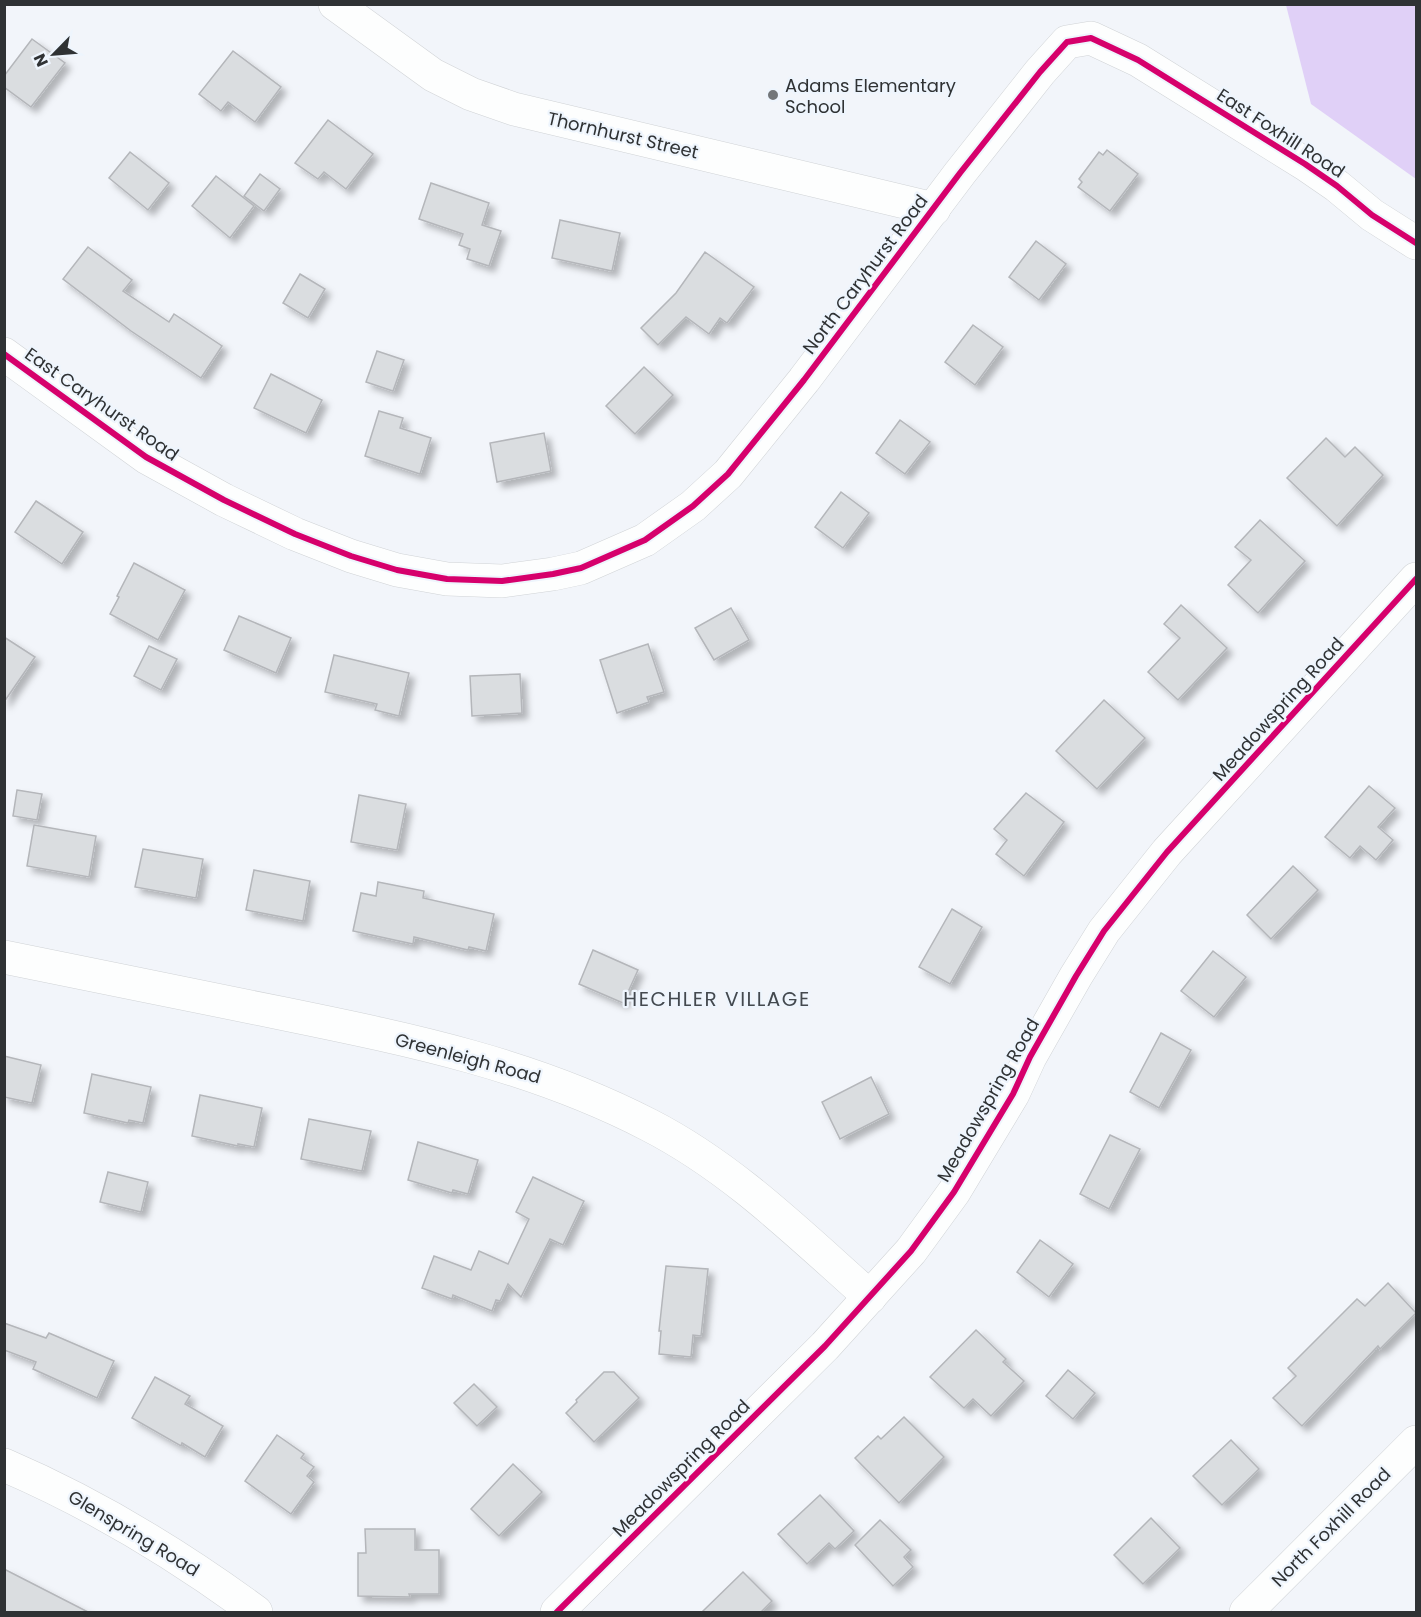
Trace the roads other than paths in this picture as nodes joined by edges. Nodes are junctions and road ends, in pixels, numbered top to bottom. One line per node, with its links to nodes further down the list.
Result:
1 (335, 4): 3 (street, Thornhurst Street)
2 (1125, 53): 3 (street, North Caryhurst Road); 4 (street, East Foxhill Road)
3 (934, 209): 6 (street, North Caryhurst Road)
4 (1416, 243)
5 (4, 354): 6 (street, East Caryhurst Road)
6 (626, 548)
7 (1416, 579): 9 (street, Meadowspring Road)
8 (4, 957): 9 (street, Greenleigh Road)
9 (870, 1297): 13 (street, Meadowspring Road)
10 (1416, 1442): 14 (street, North Foxhill Road)
11 (4, 1465): 12 (street, Glenspring Road)
12 (256, 1612)
13 (557, 1612)
14 (1246, 1612)

